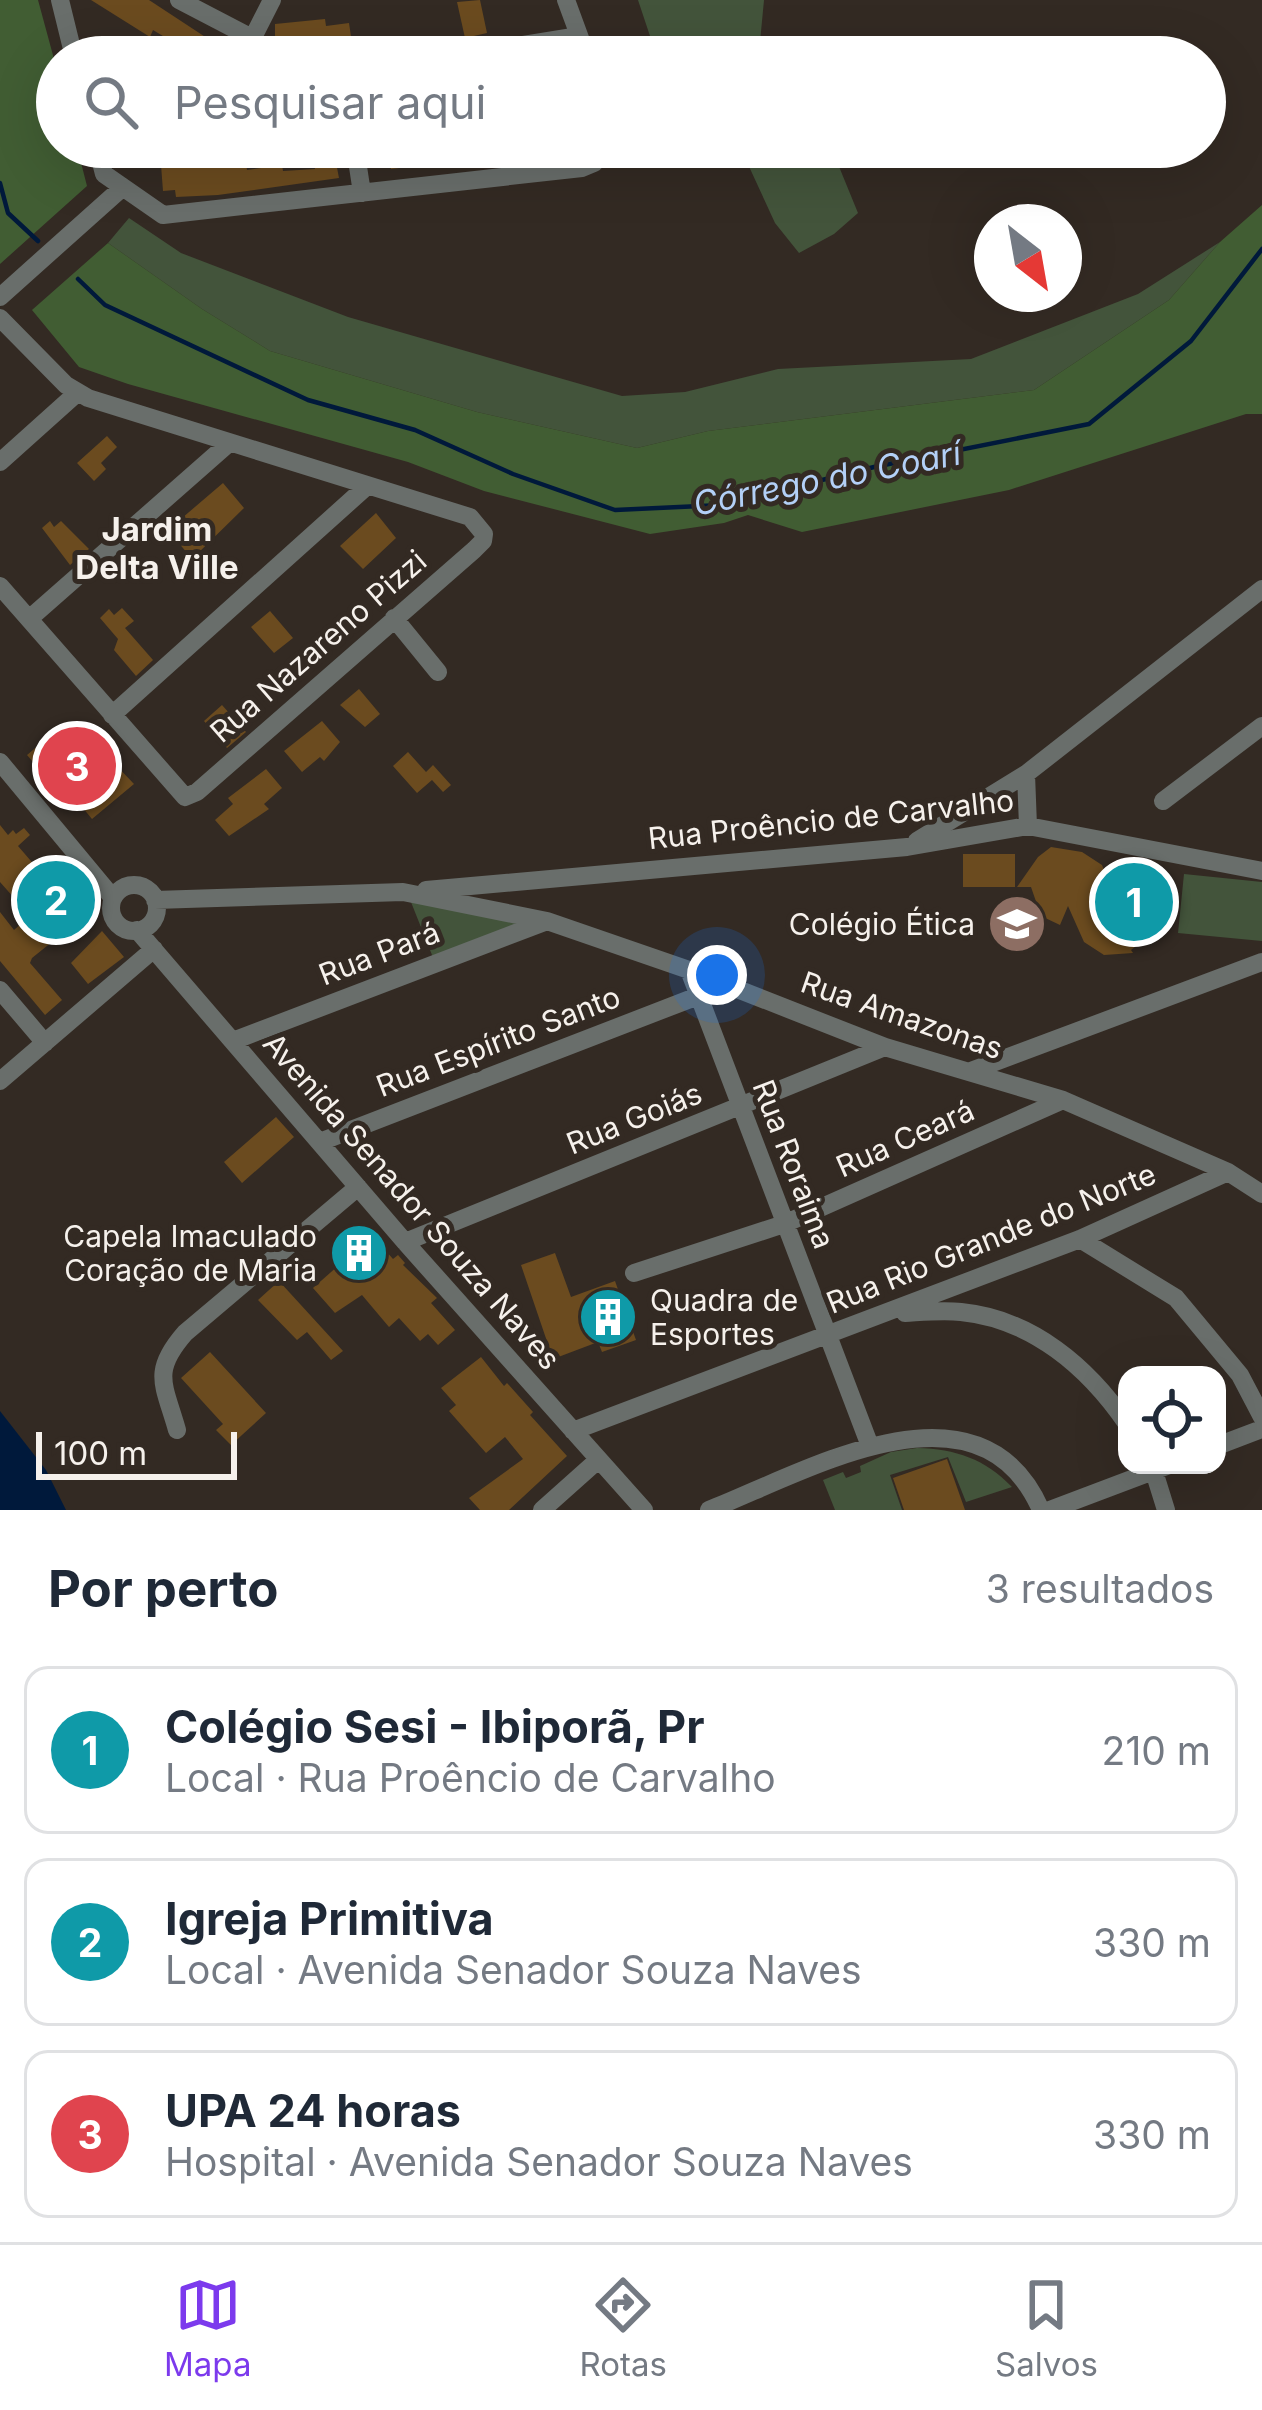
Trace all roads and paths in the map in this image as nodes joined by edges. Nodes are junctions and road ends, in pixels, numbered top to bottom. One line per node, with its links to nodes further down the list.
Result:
1 (60, 0): 6 (street)
2 (179, 0): 7 (street)
3 (272, 0): 8 (street)
4 (566, 0): 5 (street)
5 (579, 35): 9 (street)
6 (69, 36)
7 (248, 36)
8 (251, 36)
9 (573, 36)
10 (102, 168): 13 (street)
11 (358, 168): 14 (street)
12 (582, 168): 14 (street)
13 (123, 187): 14 (street); 15 (street)
14 (362, 193)
15 (0, 297)
16 (0, 318): 17 (street)
17 (77, 393): 18 (street); 19 (street)
18 (229, 443): 20 (street); 24 (street)
19 (0, 462)
20 (367, 486): 23 (street, Rua Nazareno Pizzi); 26 (street)
21 (0, 586): 24 (street)
22 (1262, 589): 29 (street)
23 (394, 618): 25 (street); 26 (street, Rua Nazareno Pizzi)
24 (29, 620): 26 (street)
25 (438, 672)
26 (112, 715)
27 (1262, 726): 30 (street)
28 (0, 762): 35 (street)
29 (1026, 774): 31 (street); 32 (street)
30 (1162, 801)
31 (1028, 826): 32 (street, Rua Proêncio de Carvalho); 33 (street, Rua Proêncio de Carvalho)
32 (907, 847): 34 (street, Rua Proêncio de Carvalho)
33 (1262, 871)
34 (403, 892): 36 (street, Rua Amazonas); 37 (street, Rua Amazonas)
35 (113, 898): 36 (street); 38 (street)
36 (155, 900): 38 (street)
37 (547, 921): 41 (street, Rua Amazonas); 44 (street, Rua Pará)
38 (137, 930): 39 (street, Avenida Senador Souza Naves)
39 (154, 949): 44 (street, Avenida Senador Souza Naves); 45 (street)
40 (1262, 962): 47 (street)
41 (689, 970): 43 (street, Rua Roraima); 46 (street, Rua Amazonas)
42 (0, 990): 45 (street)
43 (698, 996): 50 (street, Rua Roraima); 51 (street, Rua Espírito Santo)
44 (233, 1041): 51 (street, Avenida Senador Souza Naves)
45 (45, 1043): 48 (street)
46 (885, 1047): 47 (street, Rua Amazonas); 50 (street, Rua Goiás)
47 (971, 1071): 49 (street, Rua Amazonas)
48 (0, 1081)
49 (1064, 1100): 52 (street, Rua Amazonas); 55 (street, Rua Ceará)
50 (740, 1108): 55 (street, Rua Roraima); 57 (street, Rua Goiás)
51 (320, 1142): 53 (street, Avenida Senador Souza Naves)
52 (1228, 1172): 54 (street, Rua Amazonas); 56 (street, Rua Rio Grande do Norte)
53 (358, 1187): 57 (street, Avenida Senador Souza Naves); 64 (street)
54 (1262, 1194)
55 (784, 1224): 58 (street, Rua Ceará); 60 (street, Rua Roraima)
56 (1080, 1239): 59 (street, Rua Rio Grande do Norte); 62 (street)
57 (405, 1242): 65 (street, Avenida Senador Souza Naves)
58 (634, 1273)
59 (888, 1314): 60 (street, Rua Rio Grande do Norte); 61 (street)
60 (827, 1338): 65 (street, Rua Rio Grande do Norte); 67 (street, Rua Roraima)
61 (1118, 1411)
62 (1262, 1417)
63 (1262, 1429): 66 (street)
64 (176, 1430)
65 (573, 1431): 68 (street, Avenida Senador Souza Naves)
66 (1226, 1443)
67 (870, 1446): 73 (street); 74 (street)
68 (598, 1460): 71 (street); 72 (street, Avenida Senador Souza Naves)
69 (1140, 1474): 74 (street)
70 (1159, 1474): 75 (street)
71 (542, 1510)
72 (644, 1510)
73 (709, 1510)
74 (1046, 1510)
75 (1166, 1510)

